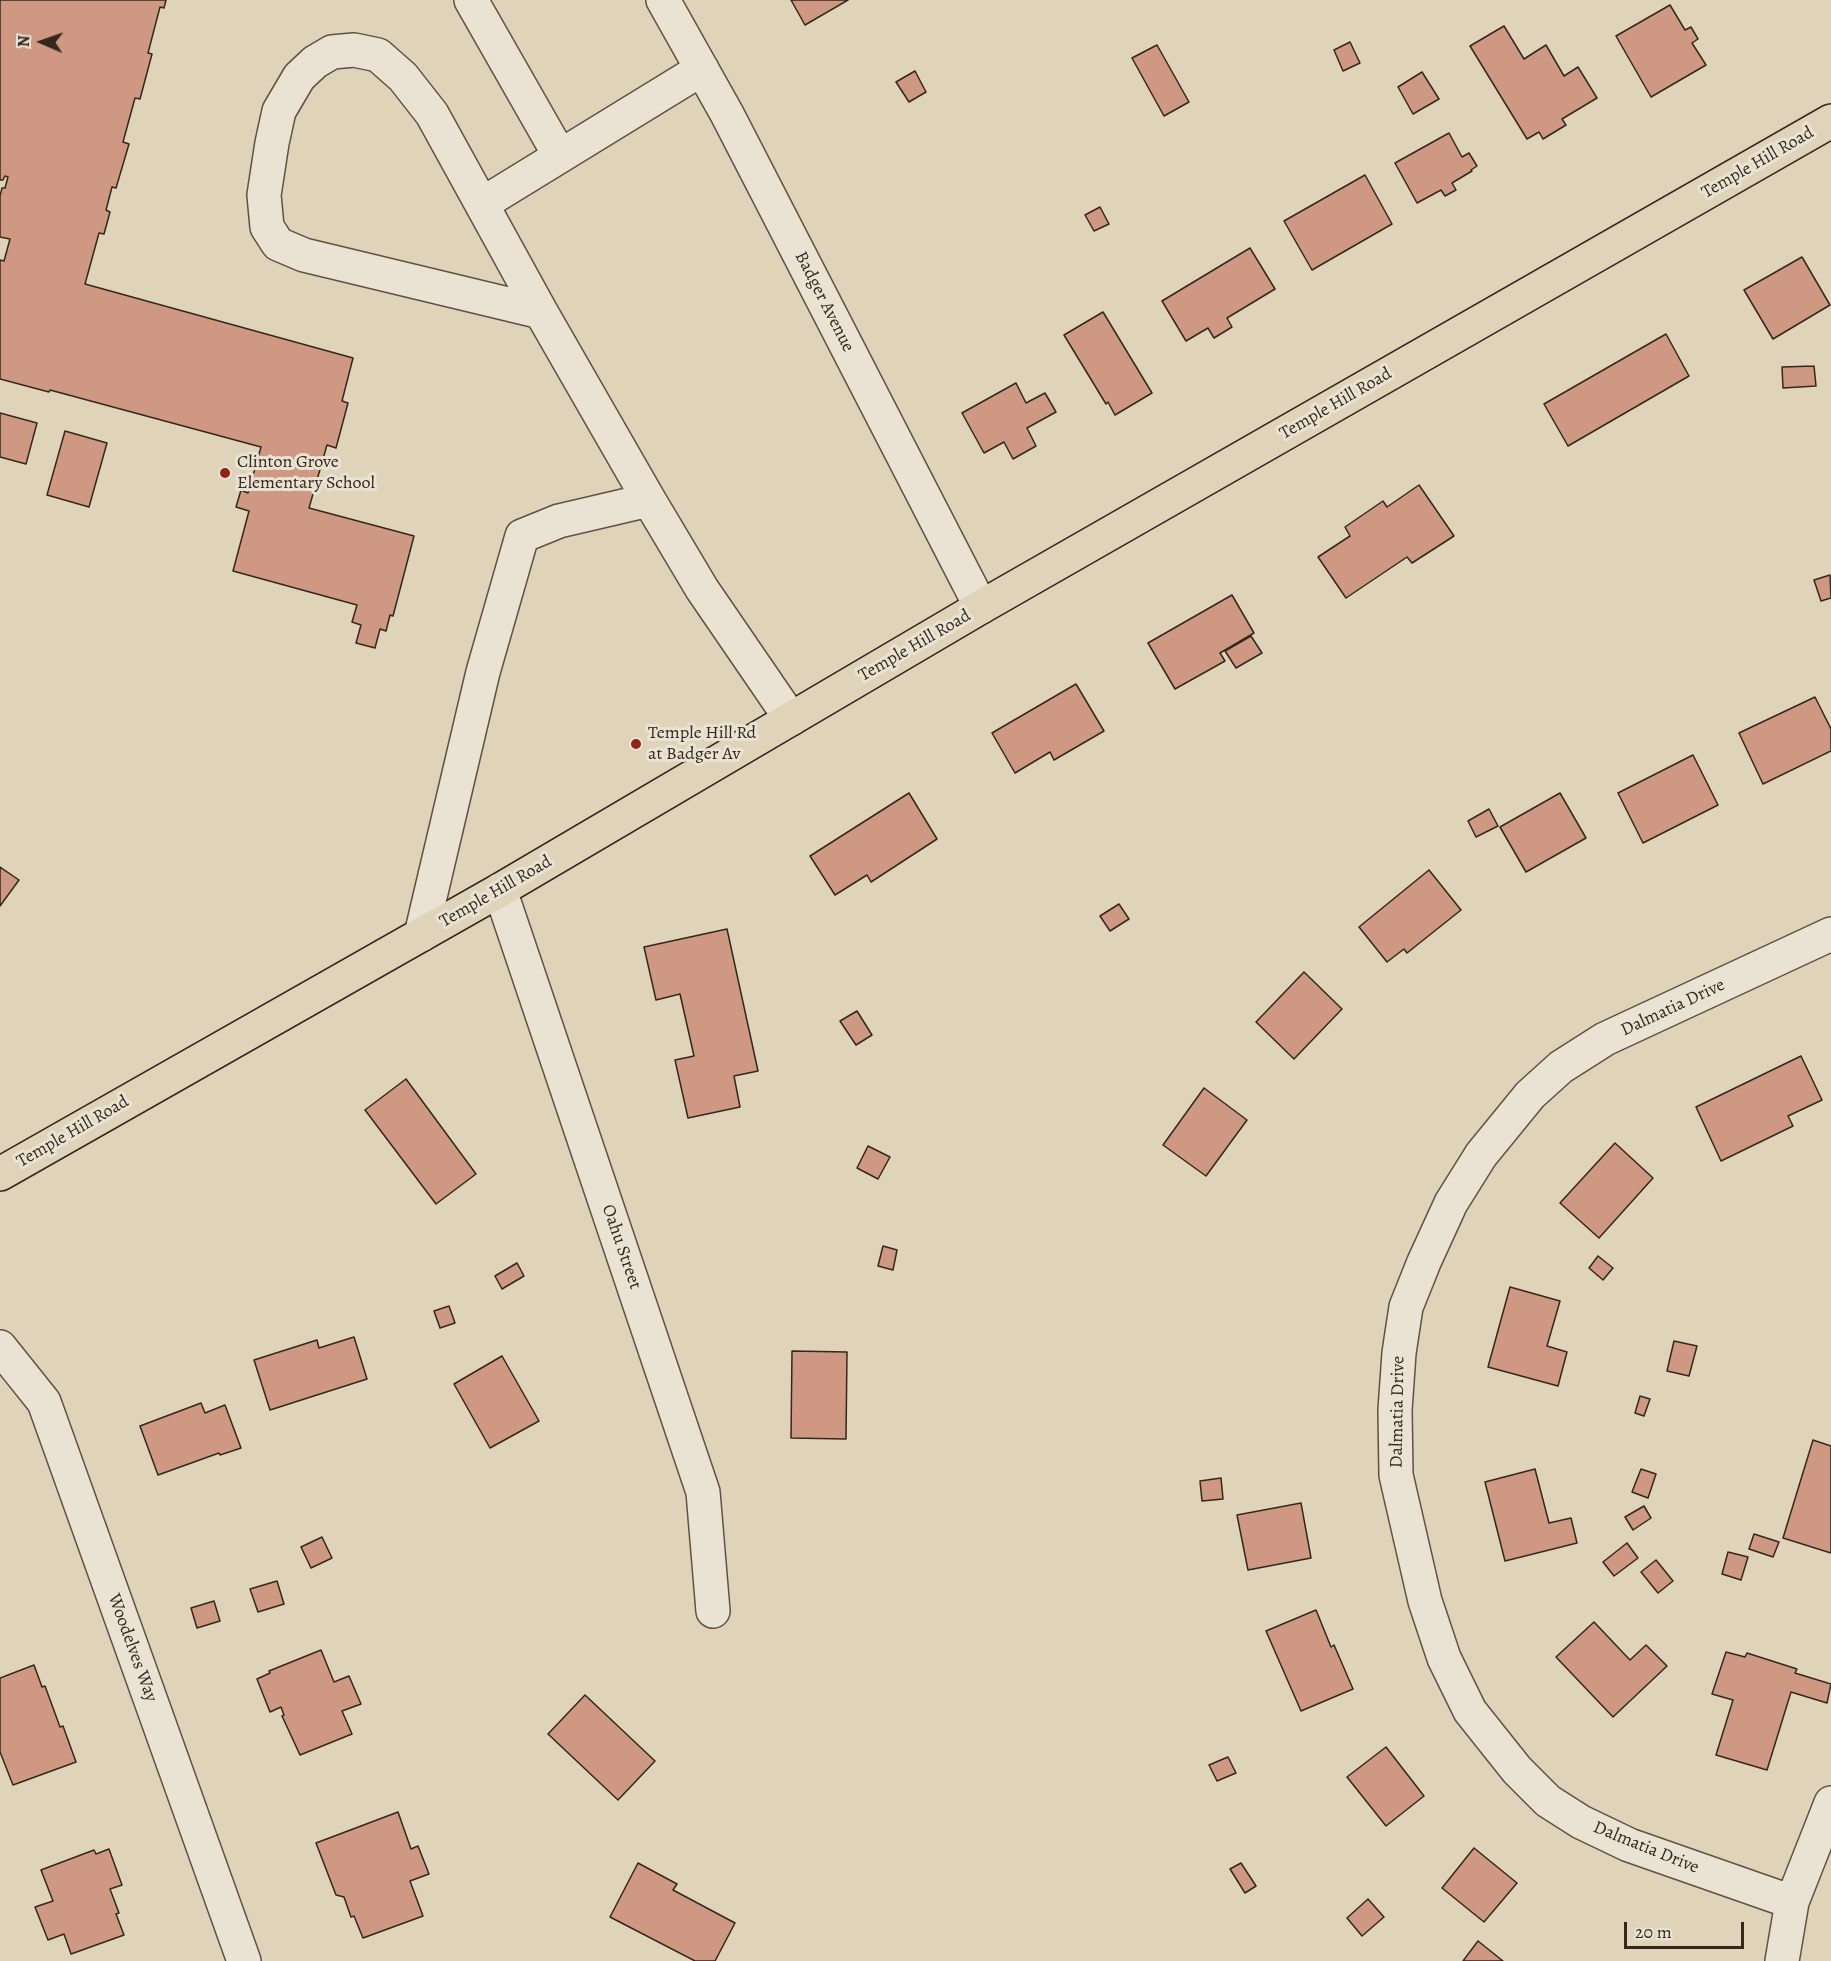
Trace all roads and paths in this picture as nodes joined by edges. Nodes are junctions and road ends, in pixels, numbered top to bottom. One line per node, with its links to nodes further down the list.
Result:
1 (471, 0): 5 (street)
2 (663, 0): 3 (street, Badger Avenue)
3 (702, 69): 5 (street); 9 (street, Badger Avenue)
4 (1831, 121): 9 (main road, Temple Hill Road)
5 (560, 156): 6 (street)
6 (482, 204): 7 (street); 7 (street)
7 (541, 312): 8 (street)
8 (649, 500): 10 (street); 13 (street)
9 (981, 607): 10 (main road, Temple Hill Road)
10 (791, 718): 11 (main road, Temple Hill Road)
11 (500, 890): 13 (main road, Temple Hill Road); 16 (street, Oahu Street)
12 (1831, 934): 18 (street, Dalmatia Drive)
13 (421, 935): 14 (main road, Temple Hill Road)
14 (0, 1174)
15 (0, 1347): 19 (street, Woodelves Way)
16 (713, 1611)
17 (1831, 1803): 18 (street)
18 (1792, 1902): 20 (street)
19 (244, 1961)
20 (1782, 1961)

